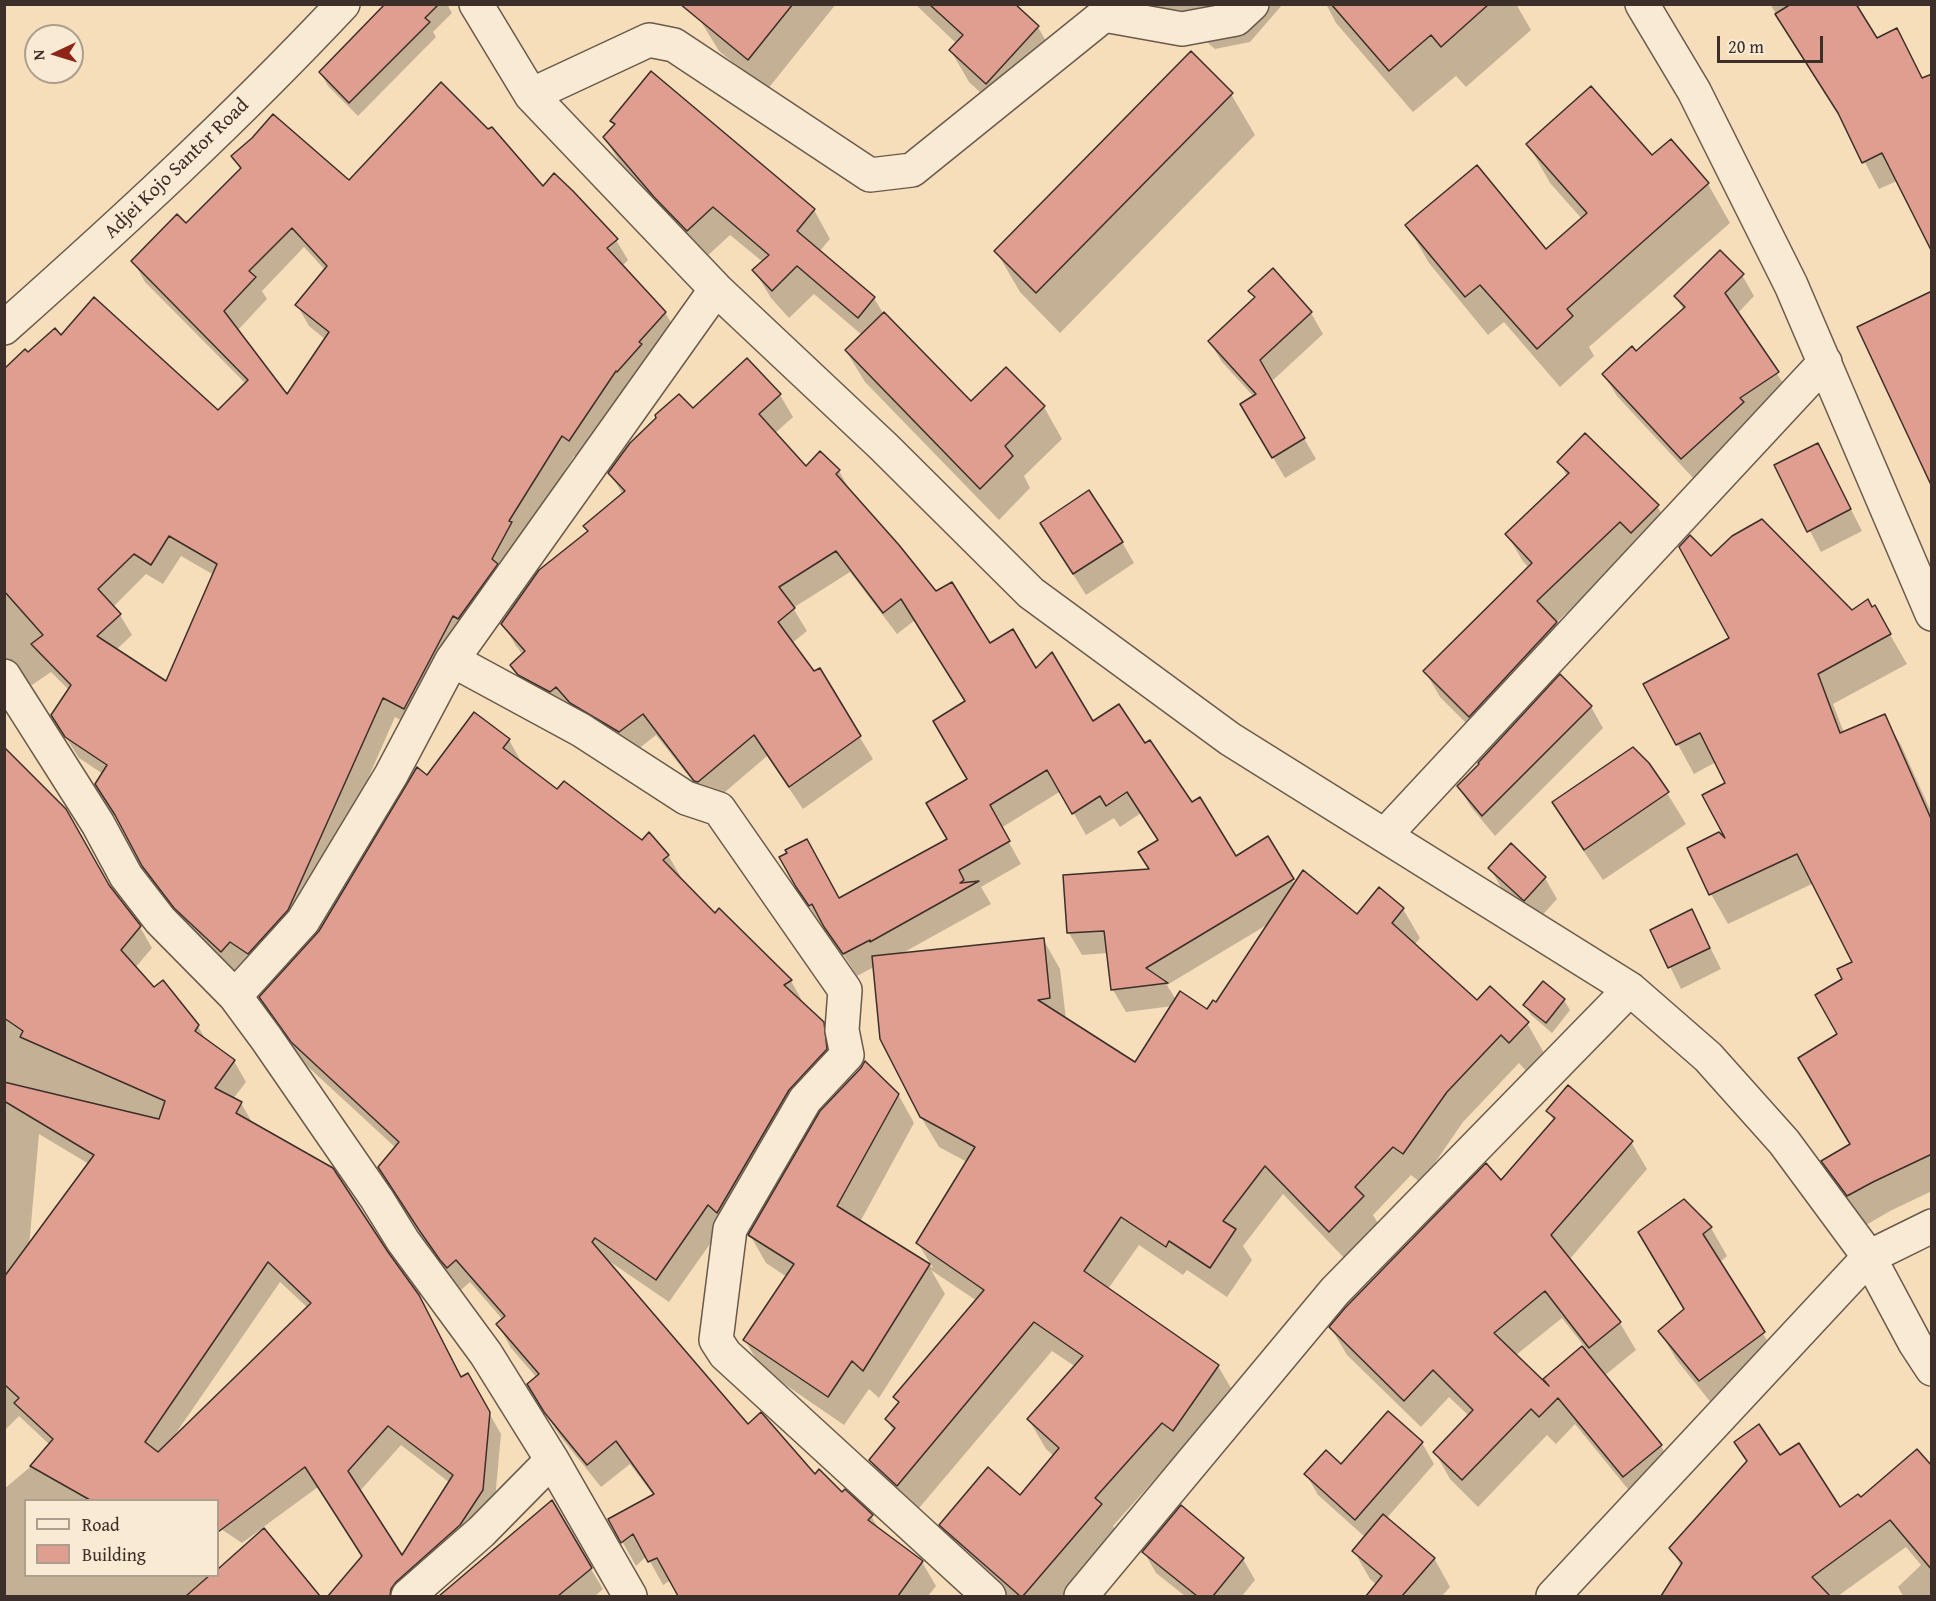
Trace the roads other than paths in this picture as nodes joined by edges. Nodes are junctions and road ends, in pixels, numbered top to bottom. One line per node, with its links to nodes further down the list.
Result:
1 (343, 4): 7 (street, Adjei Kojo Santor Road)
2 (476, 4): 5 (street)
3 (1252, 4): 5 (street)
4 (1642, 4): 8 (street)
5 (531, 95): 6 (street)
6 (716, 289): 10 (street); 12 (street)
7 (4, 328)
8 (1825, 362): 9 (street); 12 (street)
9 (1932, 614)
10 (452, 660): 14 (street); 21 (street)
11 (9, 693): 14 (street)
12 (1385, 835): 13 (street)
13 (1630, 989): 16 (street); 22 (street)
14 (235, 996): 18 (street)
15 (1932, 1226): 16 (street)
16 (1869, 1257): 17 (street); 23 (street)
17 (1932, 1369)
18 (552, 1460): 19 (street); 20 (street)
19 (408, 1596)
20 (630, 1596)
21 (989, 1596)
22 (1081, 1596)
23 (1553, 1596)

